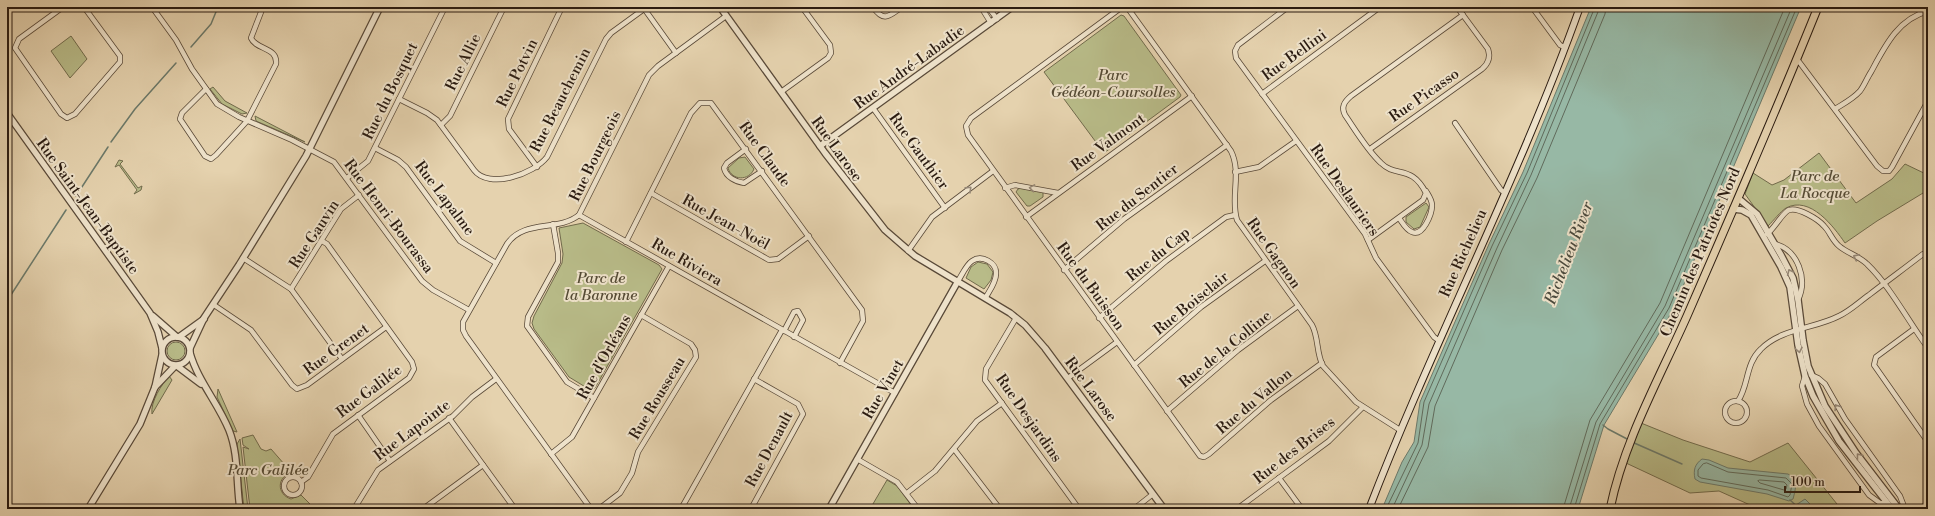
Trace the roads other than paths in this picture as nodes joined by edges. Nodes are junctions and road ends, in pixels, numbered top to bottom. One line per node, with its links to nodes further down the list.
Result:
1 (63, 7): 2 (street)
2 (84, 7)
3 (152, 7): 33 (street, Rue Henri-Bourassa)
4 (263, 7): 42 (street)
5 (380, 7): 48 (street)
6 (445, 7): 37 (street, Rue du Bosquet)
7 (504, 7): 44 (street, Rue Allie)
8 (562, 7): 52 (street, Rue Potvin)
9 (720, 7): 27 (street, Rue Larose)
10 (802, 7): 34 (street)
11 (873, 7): 12 (street)
12 (902, 7)
13 (981, 7): 29 (street)
14 (988, 7): 28 (street)
15 (1012, 7): 28 (street, Rue André-Labadie)
16 (1122, 7): 54 (street, Rue du Buisson)
17 (1127, 7): 36 (street, Rue Gagnon)
18 (1288, 7): 35 (street, Rue Deslauriers)
19 (1380, 7): 35 (street, Rue Bellini)
20 (1457, 7): 26 (street)
21 (1532, 7): 30 (street)
22 (1580, 7): 30 (main road, Rue Richelieu)
23 (1818, 7): 32 (main road, Chemin des Patriotes Nord)
24 (643, 8): 31 (street); 52 (street, Rue Beauchemin)
25 (1928, 11): 40 (street)
26 (1463, 14): 51 (street, Rue Picasso); 51 (street)
27 (726, 16): 31 (street, Rue Bourgeois); 34 (street, Rue Larose)
28 (996, 18): 29 (street, Rue André-Labadie)
29 (991, 23): 39 (street, Rue André-Labadie)
30 (1564, 47): 61 (main road, Rue Richelieu)
31 (676, 53): 66 (street, Rue Bourgeois)
32 (1797, 58): 40 (street); 63 (main road, Chemin des Patriotes Nord)
33 (206, 89): 42 (street, Rue Henri-Bourassa); 42 (street)
34 (781, 92): 47 (street, Rue Larose)
35 (1262, 94): 45 (street, Rue Deslauriers)
36 (1192, 96): 46 (street, Rue Gagnon); 60 (street, Rue Valmont)
37 (399, 99): 44 (street, Rue Beauchemin); 49 (street, Rue du Bosquet)
38 (1928, 101): 40 (street)
39 (873, 108): 47 (street, Rue André-Labadie); 64 (street, Rue Gauthier)
40 (1835, 109)
41 (7, 113): 92 (street, Rue Saint-Jean-Baptiste)
42 (247, 121): 48 (street, Rue Henri-Bourassa)
43 (1455, 123): 61 (street)
44 (441, 125): 52 (street, Rue Beauchemin)
45 (1296, 141): 55 (street); 73 (street, Rue Deslauriers)
46 (1227, 145): 55 (street, Rue Gagnon); 83 (street, Rue du Sentier)
47 (820, 146): 77 (street, Rue Larose)
48 (310, 148): 56 (street, Rue Henri-Bourassa); 79 (street)
49 (375, 148): 56 (street, Rue du Bosquet); 81 (street, Rue Lapalme)
50 (746, 149): 53 (street, Rue Claude); 53 (street); 59 (street, Rue Claude)
51 (1370, 149): 58 (street)
52 (537, 167)
53 (762, 171): 72 (street, Rue Claude)
54 (993, 171): 57 (street, Rue du Buisson); 64 (street, one-way to 54)
55 (1235, 172): 67 (street, Rue Gagnon)
56 (347, 178): 62 (street, Rue Henri-Bourassa)
57 (1005, 188): 60 (street, one-way to 57); 68 (street, Rue du Buisson)
58 (1425, 190): 69 (street); 69 (street)
59 (651, 193): 72 (street, Rue Jean-Noël); 75 (street, Rue Claude)
60 (1058, 193): 68 (street, Rue Valmont)
61 (1505, 193): 103 (main road, Rue Richelieu)
62 (359, 195): 74 (street, Rue Gauvin); 91 (street, Rue Henri-Bourassa)
63 (1738, 198): 65 (main road, Chemin des Patriotes Nord); 71 (street)
64 (945, 208): 77 (street)
65 (1733, 209): 71 (street); 159 (main road, Chemin des Patriotes Nord)
66 (579, 215): 70 (street, Rue Bourgeois); 75 (street, Rue Riviera)
67 (1235, 215): 80 (street, Rue Gagnon); 96 (street, Rue du Cap)
68 (1026, 217): 83 (street, Rue du Buisson)
69 (1399, 218): 73 (street)
70 (553, 224): 81 (street, Rue Bourgeois); 121 (street)
71 (1766, 235): 76 (street); 85 (street, one-way to 71); 99 (street)
72 (809, 236): 110 (street, Rue Claude)
73 (1368, 240): 103 (street, Rue Deslauriers)
74 (322, 241): 86 (street, Rue Gauvin); 97 (street, Rue Galilée)
75 (626, 242): 82 (street, Rue Riviera)
76 (1775, 244): 88 (street, one-way to 76); 88 (street)
77 (908, 250): 84 (street, Rue Larose)
78 (1928, 255): 85 (street)
79 (243, 258): 86 (street); 89 (street)
80 (1265, 261): 90 (street, Rue Gagnon); 112 (street, Rue Boisclair)
81 (496, 263): 91 (street, Rue Bourgeois)
82 (669, 266): 93 (street, Rue d'Orléans); 100 (street, Rue Riviera)
83 (1064, 270): 96 (street, Rue du Buisson)
84 (958, 281): 87 (street, Rue Larose); 87 (street); 120 (street, Rue Vinet)
85 (1884, 284): 98 (street); 99 (street)
86 (291, 289): 109 (street)
87 (986, 297): 95 (street, Rue Larose)
88 (1798, 300): 99 (street)
89 (214, 305): 94 (street); 109 (street, Rue Grenet)
90 (1298, 306): 111 (street, Rue Gagnon); 125 (street, Rue de la Colline)
91 (469, 310): 116 (street, Rue Bourgeois)
92 (150, 313): 101 (street, Rue Saint-Jean-Baptiste); 105 (street, Rue Saint-Jean-Baptiste)
93 (641, 315): 121 (street, Rue d'Orléans); 147 (street, Rue Rousseau)
94 (204, 318): 101 (street); 107 (street)
95 (1016, 318): 115 (street, Rue Larose); 123 (street, Rue Desjardins)
96 (1099, 318): 104 (street, Rue du Buisson)
97 (386, 327): 109 (street, Rue Grenet); 126 (street, Rue Galilée)
98 (1914, 329): 106 (street); 129 (street)
99 (1799, 330): 114 (street); 122 (street)
100 (783, 331): 102 (street, Rue Riviera); 102 (street); 117 (street)
101 (178, 337): 105 (street); 107 (street)
102 (794, 337): 110 (street, Rue Riviera)
103 (1438, 340): 128 (main road, Rue Richelieu)
104 (1117, 342): 112 (street, Rue du Buisson); 115 (street)
105 (162, 348): 108 (street)
106 (1928, 348)
107 (190, 350): 113 (street); 119 (street)
108 (162, 355): 113 (street); 118 (street)
109 (342, 359)
110 (840, 362): 120 (street, Rue Riviera)
111 (1322, 363): 124 (street, Rue Gagnon); 132 (street, Rue du Vallon)
112 (1134, 365): 125 (street, Rue du Buisson)
113 (176, 366): 118 (street); 119 (street)
114 (1808, 375): 140 (street); 140 (street); 161 (street, one-way to 114); 162 (street, one-way to 114)
115 (1068, 378): 139 (street, Rue Larose)
116 (496, 379): 127 (street, Rue Lapointe); 131 (street, Rue Bourgeois)
117 (754, 379): 148 (street); 149 (street, Rue Denault)
118 (155, 387): 141 (street)
119 (205, 387): 142 (street)
120 (895, 393): 133 (street, Rue Vinet)
121 (594, 398): 131 (street, Rue d'Orléans)
122 (1738, 401): 122 (street)
123 (1002, 403): 130 (street); 153 (street, Rue Desjardins)
124 (1363, 407): 128 (street, Rue Gagnon); 136 (street, Rue des Brises)
125 (1167, 412): 132 (street, Rue du Buisson)
126 (358, 415): 134 (street); 137 (street, Rue Galilée)
127 (449, 418): 134 (street, Rue Lapointe); 135 (street)
128 (1400, 430): 158 (main road, Rue Richelieu)
129 (1928, 442)
130 (954, 449): 138 (street); 152 (street)
131 (551, 454): 146 (street, Rue Bourgeois)
132 (1203, 456)
133 (857, 459): 138 (street); 150 (street, Rue Vinet)
134 (390, 461): 143 (street, Rue Lapointe)
135 (483, 465): 144 (street); 145 (street)
136 (1279, 478): 156 (street, Rue des Brises); 157 (street)
137 (301, 482)
138 (907, 493): 151 (street)
139 (1153, 494): 154 (street); 155 (street, Rue Larose)
140 (1888, 504): 160 (street)
141 (88, 509)
142 (240, 509)
143 (354, 509)
144 (423, 509)
145 (515, 509)
146 (591, 509)
147 (599, 509)
148 (681, 509)
149 (750, 509)
150 (829, 509)
151 (918, 509)
152 (1000, 509)
153 (1079, 509)
154 (1134, 509)
155 (1164, 509)
156 (1237, 509)
157 (1302, 509)
158 (1369, 509)
159 (1610, 509)
160 (1892, 509)
161 (1899, 509)
162 (1905, 509)

